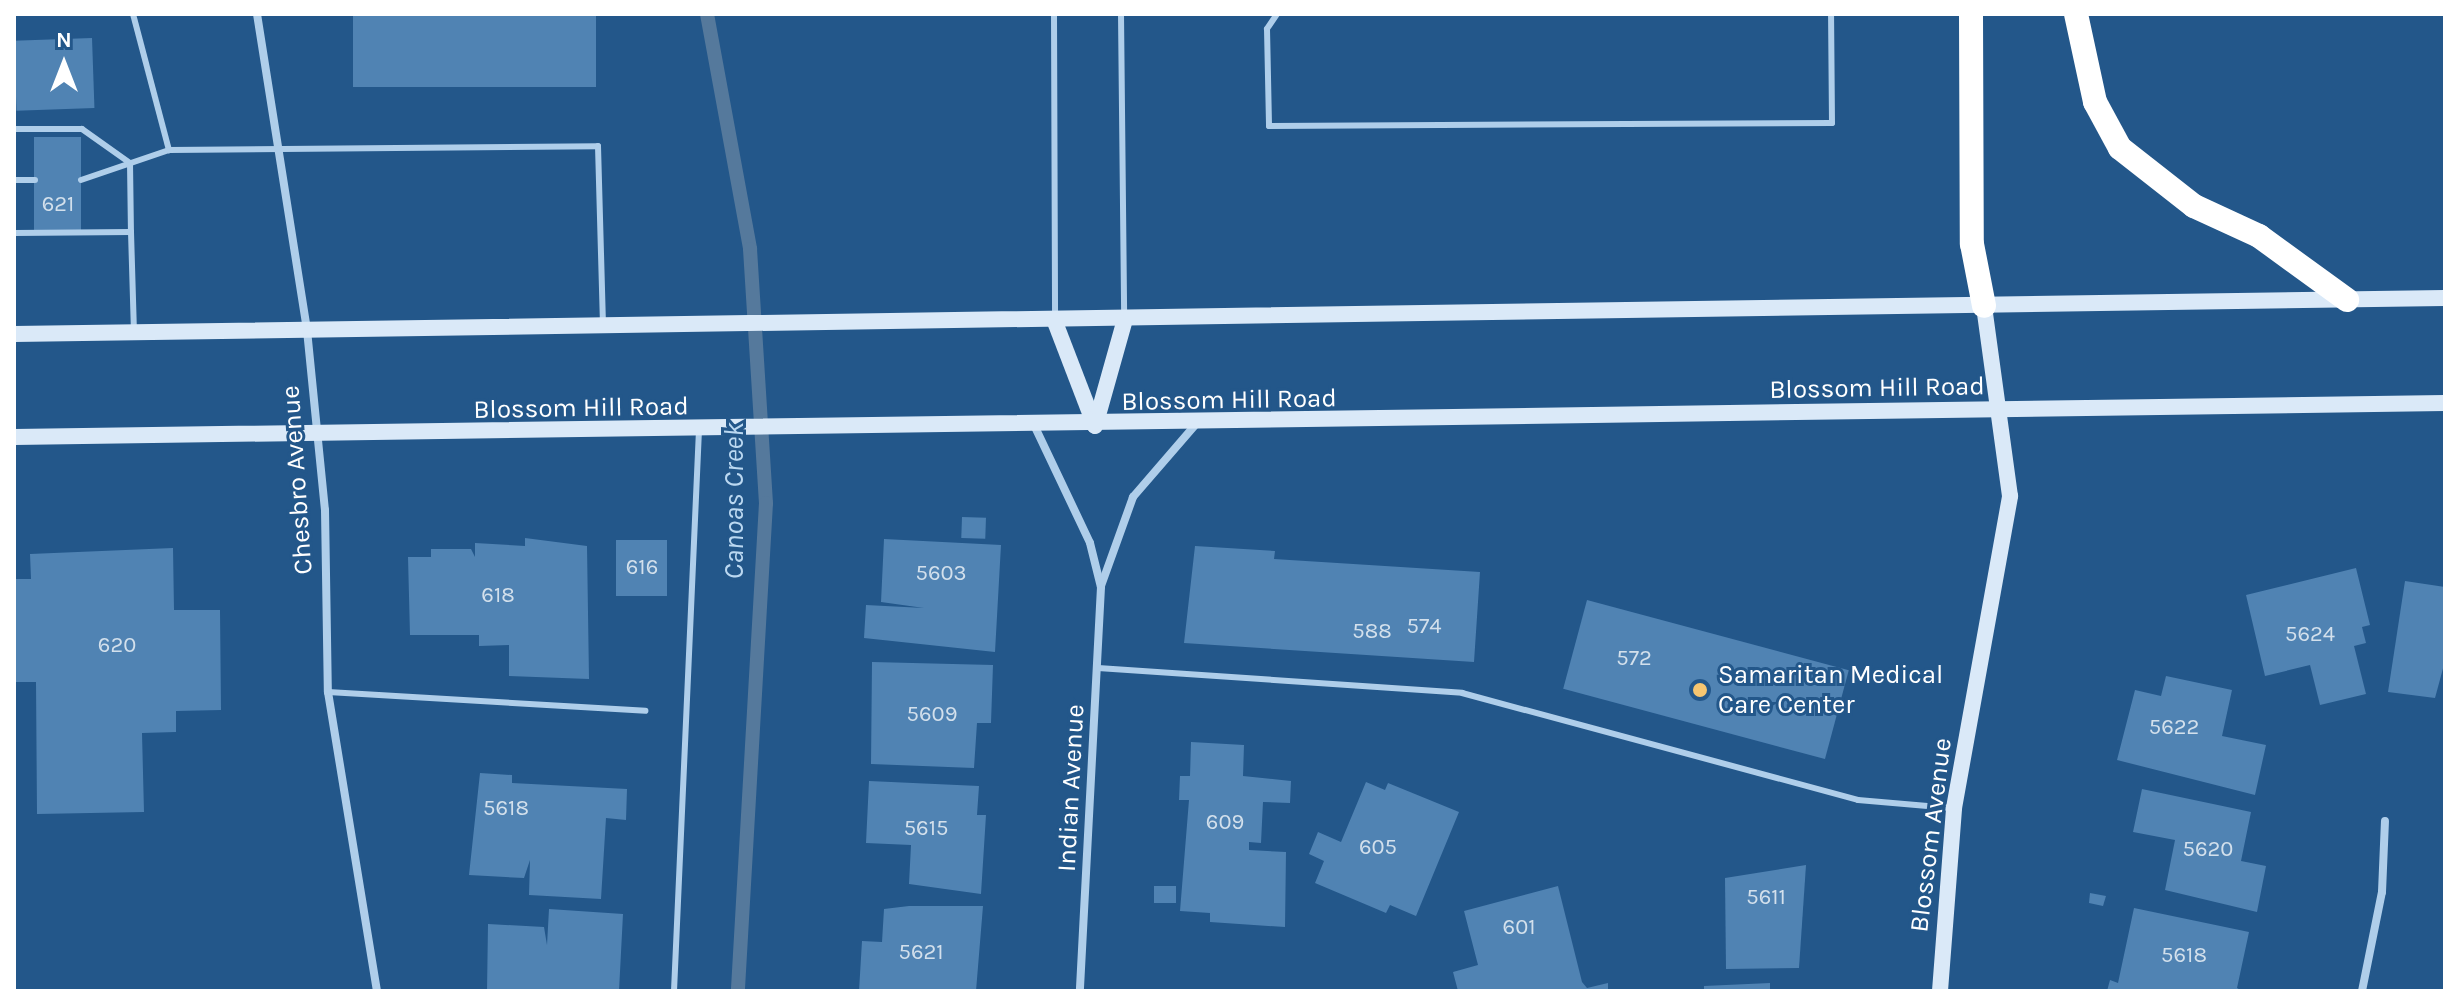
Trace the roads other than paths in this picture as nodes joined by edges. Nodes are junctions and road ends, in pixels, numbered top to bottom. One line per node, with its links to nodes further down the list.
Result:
1 (133, 14): 11 (lane)
2 (257, 14): 10 (street, Chesbro Avenue)
3 (1054, 14): 21 (lane)
4 (1121, 14): 22 (lane)
5 (1277, 14): 6 (lane)
6 (1831, 14)
7 (1971, 14): 20 (highway)
8 (2076, 14): 19 (highway)
9 (14, 129): 12 (lane)
10 (279, 149): 11 (lane); 23 (lane); 24 (street, Chesbro Avenue)
11 (169, 150): 12 (lane)
12 (130, 163): 15 (lane); 16 (lane)
13 (14, 180): 14 (lane)
14 (35, 180)
15 (81, 180)
16 (131, 232): 17 (lane); 25 (lane)
17 (14, 233)
18 (2445, 298): 19 (main road)
19 (2347, 300): 20 (main road)
20 (1984, 306): 22 (main road); 28 (main road, Blossom Avenue)
21 (1055, 322): 22 (main road); 23 (main road); 30 (main road)
22 (1124, 323): 30 (main road)
23 (603, 328): 24 (main road)
24 (307, 330): 25 (main road); 33 (street, Chesbro Avenue)
25 (134, 333): 26 (main road)
26 (14, 334)
27 (2445, 403): 28 (main road, Blossom Hill Road)
28 (2003, 409): 29 (main road, Blossom Hill Road); 39 (main road, Blossom Avenue)
29 (1196, 424): 30 (main road, Blossom Hill Road); 35 (street, Indian Avenue)
30 (1095, 426): 31 (main road, Blossom Hill Road)
31 (1035, 427): 32 (main road, Blossom Hill Road); 35 (street, Indian Avenue)
32 (704, 430): 33 (main road, Blossom Hill Road); 42 (lane)
33 (314, 433): 34 (main road, Blossom Hill Road); 37 (street, Chesbro Avenue)
34 (14, 437)
35 (1101, 587): 36 (street, Indian Avenue)
36 (1098, 668): 39 (lane); 43 (street, Indian Avenue)
37 (328, 692): 38 (lane); 41 (street, Chesbro Avenue)
38 (645, 711)
39 (1954, 808): 44 (main road, Blossom Avenue)
40 (2385, 821): 45 (street)
41 (377, 991)
42 (674, 991)
43 (1080, 991)
44 (1940, 991)
45 (2362, 991)

